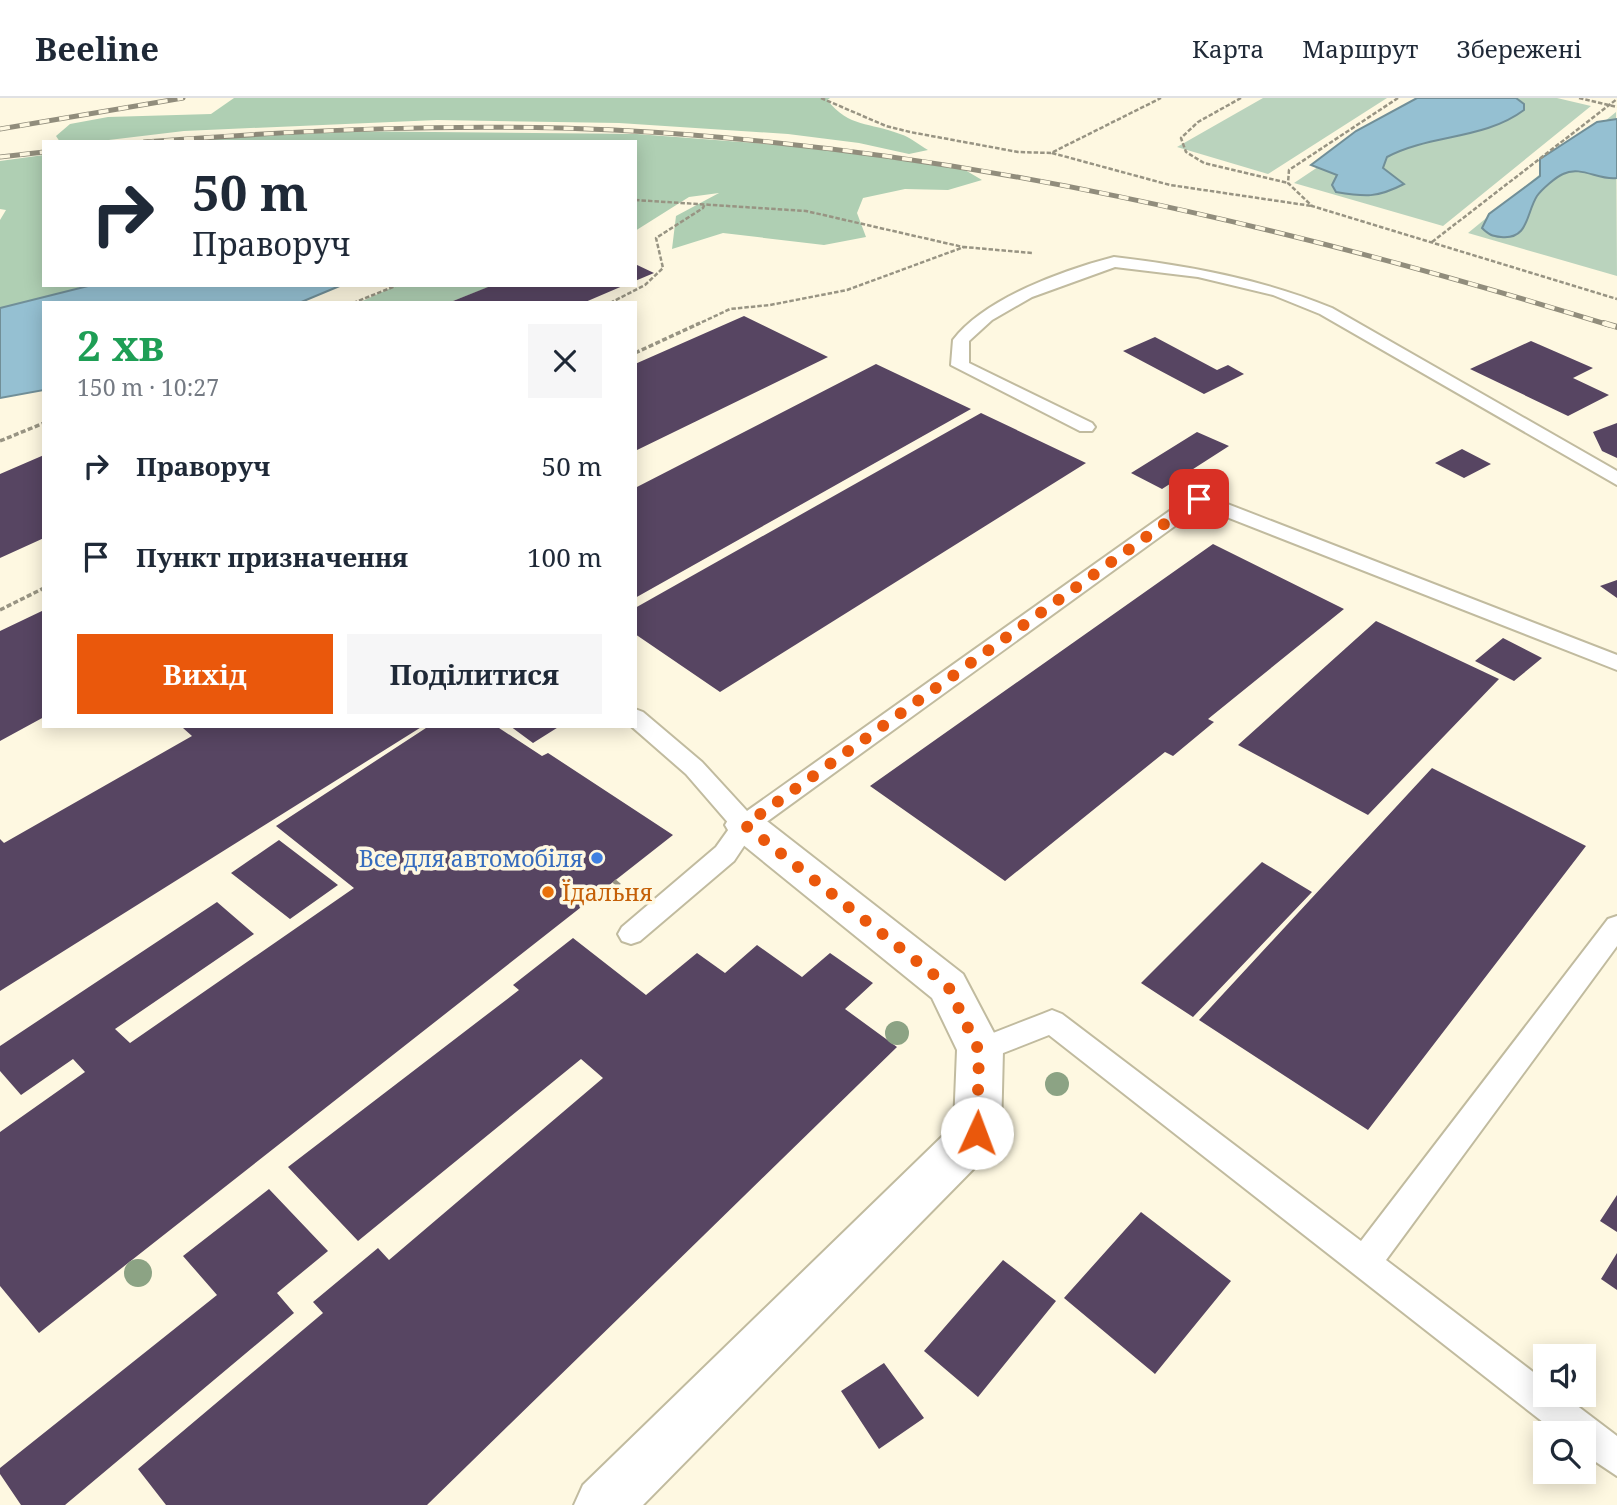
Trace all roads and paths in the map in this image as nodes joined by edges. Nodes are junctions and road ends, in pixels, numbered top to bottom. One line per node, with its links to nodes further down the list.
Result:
1 (821, 98): 9 (path)
2 (1161, 98): 9 (path)
3 (1241, 98): 10 (path)
4 (1398, 98): 10 (path)
5 (1579, 98): 7 (path)
6 (1617, 99): 7 (path)
7 (1610, 106): 8 (path); 14 (path)
8 (1617, 107)
9 (1051, 153): 13 (path)
10 (1287, 183): 13 (path)
11 (637, 200): 12 (path)
12 (705, 203): 15 (path); 20 (path)
13 (1312, 206): 14 (path)
14 (1432, 243): 18 (path)
15 (964, 247): 16 (path); 21 (path)
16 (1079, 275): 23 (lane); 25 (lane)
17 (393, 287): 19 (path)
18 (1617, 299)
19 (358, 301)
20 (614, 301)
21 (637, 352)
22 (42, 425): 24 (path)
23 (1086, 427)
24 (0, 441)
25 (1617, 479)
26 (42, 590): 27 (path)
27 (0, 610)
28 (1617, 663): 30 (lane)
29 (637, 719): 30 (lane)
30 (745, 825): 32 (lane); 33 (street)
31 (1617, 926): 34 (lane)
32 (631, 934)
33 (979, 1051): 34 (lane); 36 (street)
34 (1364, 1263): 35 (lane)
35 (1617, 1458)
36 (603, 1505)

